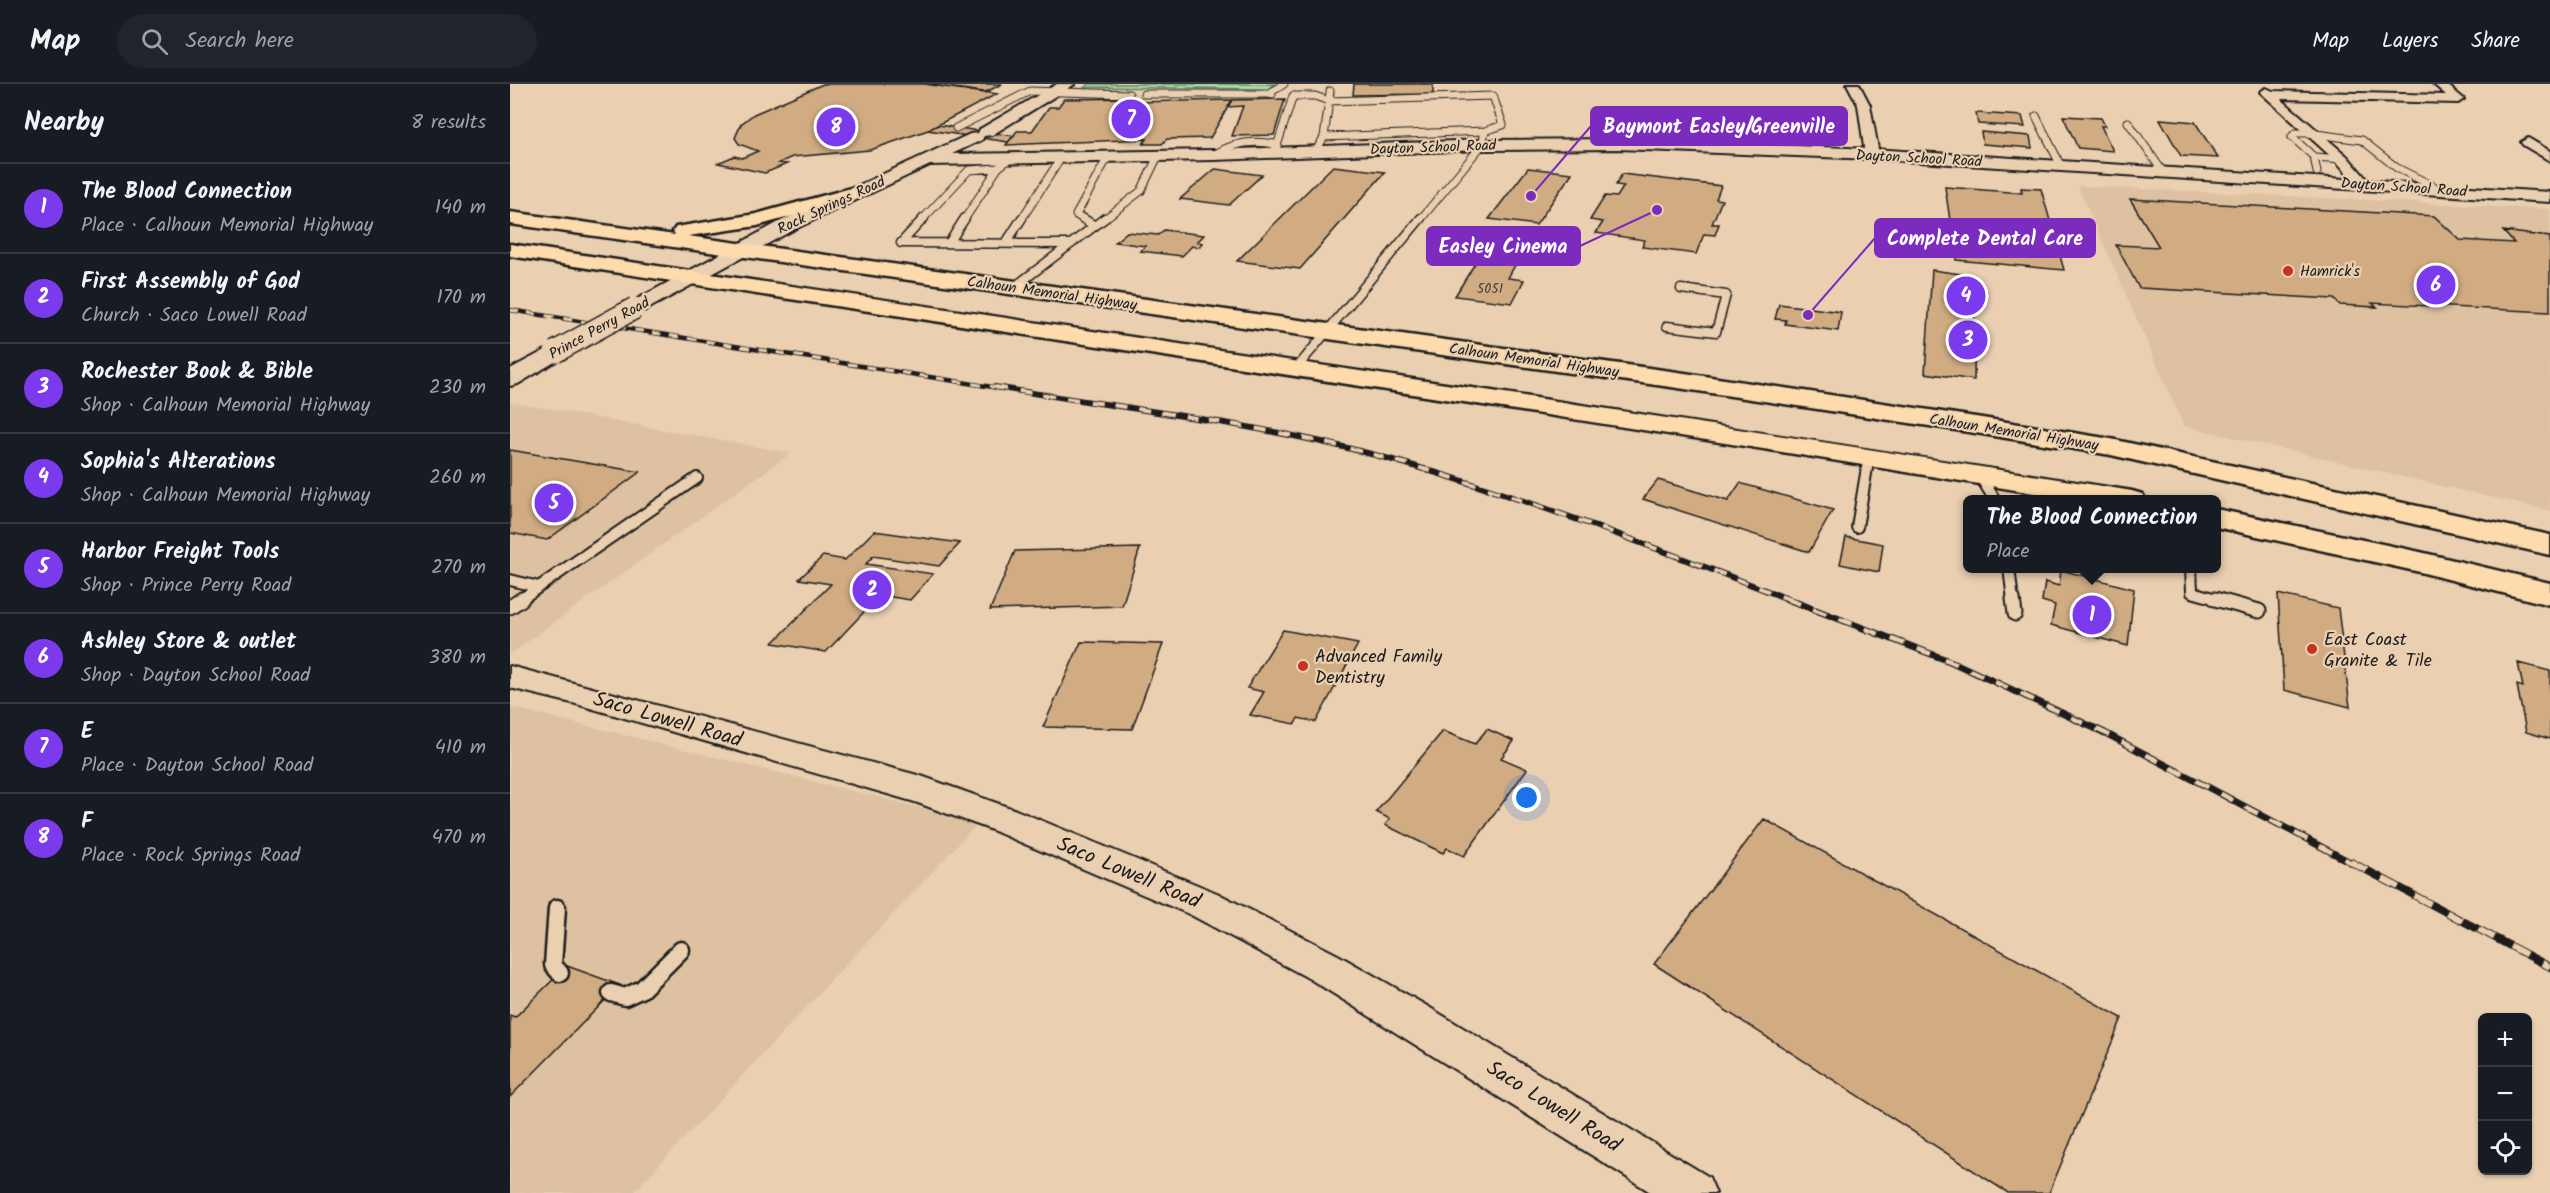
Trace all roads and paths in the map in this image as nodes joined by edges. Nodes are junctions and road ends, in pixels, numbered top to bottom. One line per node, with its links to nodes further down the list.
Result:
1 (1284, 84): 7 (lane)
2 (1853, 84): 21 (street)
3 (2257, 84): 11 (street)
4 (2439, 84): 11 (street)
5 (1062, 88): 8 (lane); 15 (lane); 28 (street, Rock Springs Road)
6 (1330, 88): 12 (lane)
7 (1272, 93): 9 (lane); 10 (lane)
8 (1129, 94)
9 (1144, 94)
10 (1287, 95): 12 (lane); 20 (lane)
11 (2270, 95): 16 (street)
12 (1329, 101): 17 (lane); 19 (lane)
13 (2036, 116): 30 (lane)
14 (2128, 122): 31 (lane)
15 (956, 128)
16 (2315, 134): 26 (lane); 27 (street); 34 (lane)
17 (1484, 138): 19 (street, Dayton School Road); 21 (street, Dayton School Road); 51 (lane)
18 (2528, 142): 24 (street)
19 (1320, 144): 20 (street, Dayton School Road)
20 (1275, 149): 22 (street, Dayton School Road)
21 (1872, 154): 30 (street, Dayton School Road)
22 (1158, 156): 23 (street, Dayton School Road); 39 (lane)
23 (1108, 157): 25 (street, Dayton School Road); 39 (lane)
24 (2550, 157)
25 (1061, 158): 29 (street, Dayton School Road); 42 (lane)
26 (2314, 158): 27 (lane); 32 (lane)
27 (2342, 159): 33 (street)
28 (927, 160): 29 (street, Dayton School Road); 35 (street, Rock Springs Road)
29 (1004, 164): 41 (lane); 41 (lane)
30 (2061, 166): 31 (street, Dayton School Road)
31 (2163, 172): 33 (street, Dayton School Road)
32 (2317, 172)
33 (2365, 185): 34 (street, Dayton School Road)
34 (2439, 189): 36 (street, Dayton School Road)
35 (851, 195): 38 (street, Rock Springs Road); 40 (highway)
36 (2550, 197)
37 (510, 218): 40 (highway, Calhoun Memorial Highway)
38 (786, 226): 45 (street, Rock Springs Road); 46 (highway)
39 (1095, 226): 43 (lane)
40 (607, 231): 45 (highway, Calhoun Memorial Highway)
41 (949, 243): 42 (lane)
42 (1006, 243): 43 (lane)
43 (1071, 243): 48 (lane)
44 (510, 250): 47 (highway)
45 (740, 250): 46 (highway, Calhoun Memorial Highway); 47 (street, Rock Springs Road)
46 (808, 259): 48 (highway, Calhoun Memorial Highway)
47 (688, 277): 52 (highway); 53 (street, Prince Perry Road, bridge)
48 (1013, 288): 51 (highway, Calhoun Memorial Highway)
49 (1681, 289): 50 (lane)
50 (1667, 326)
51 (1327, 333): 52 (lane); 54 (highway, Calhoun Memorial Highway)
52 (1295, 370): 55 (highway)
53 (510, 379)
54 (1982, 426): 56 (highway); 62 (highway, Calhoun Memorial Highway)
55 (1869, 456): 56 (highway); 61 (lane)
56 (1978, 473): 58 (lane); 59 (highway)
57 (697, 478): 66 (lane)
58 (1992, 495)
59 (2103, 495)
60 (2221, 519): 67 (highway)
61 (1857, 527)
62 (2550, 545)
63 (2010, 573): 70 (lane)
64 (2191, 573): 69 (lane)
65 (510, 580): 66 (lane)
66 (539, 586): 68 (lane)
67 (2550, 594)
68 (510, 607)
69 (2259, 610)
70 (2015, 614)
71 (510, 677): 76 (street, Saco Lowell Road)
72 (557, 908): 74 (lane)
73 (681, 950): 75 (lane)
74 (560, 973)
75 (611, 993)
76 (1693, 1193)

